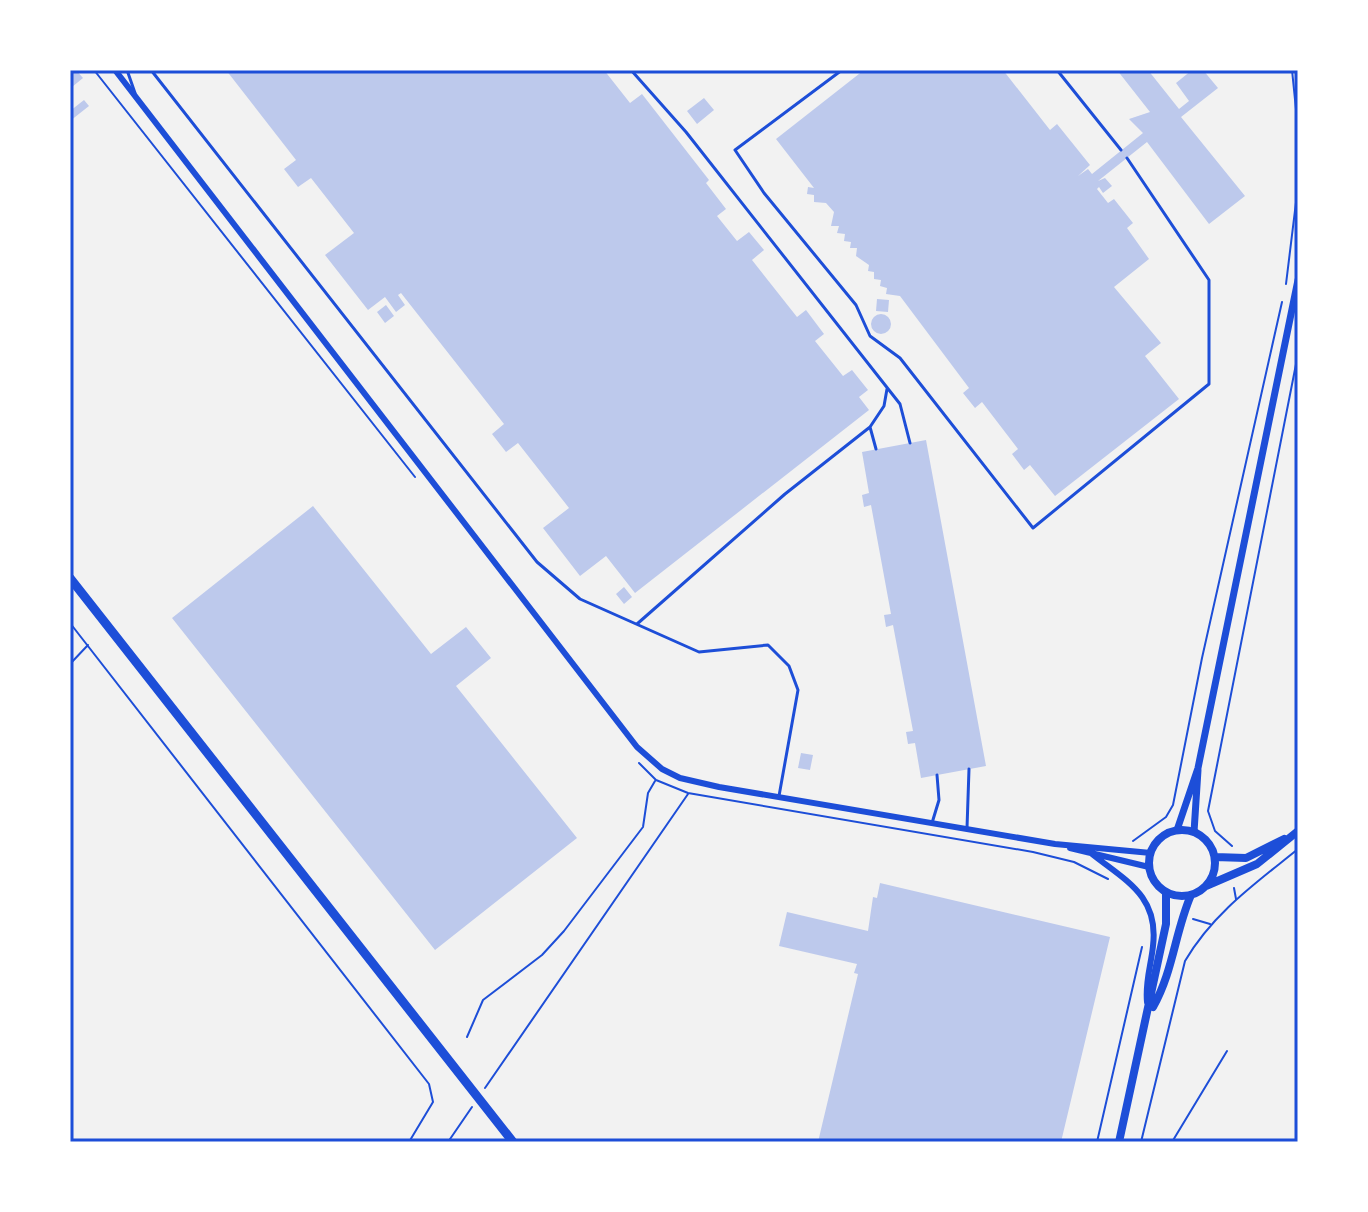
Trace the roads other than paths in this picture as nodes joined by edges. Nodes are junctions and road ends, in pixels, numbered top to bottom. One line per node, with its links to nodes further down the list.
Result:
1 (115, 70): 7 (street)
2 (127, 70): 7 (lane)
3 (151, 70): 16 (lane)
4 (631, 70): 11 (lane)
5 (842, 70): 9 (lane)
6 (1057, 70): 8 (lane)
7 (138, 100): 20 (street)
8 (1121, 150)
9 (1127, 158)
10 (1298, 280): 17 (street)
11 (887, 389): 12 (lane); 13 (lane)
12 (870, 427): 14 (lane); 16 (lane)
13 (910, 443)
14 (876, 449)
15 (70, 578): 35 (main road)
16 (637, 624): 20 (lane)
17 (1198, 768): 23 (street); 25 (street)
18 (969, 769): 22 (lane)
19 (937, 775): 21 (lane)
20 (778, 797): 21 (street)
21 (932, 823): 22 (street)
22 (967, 828): 26 (street)
23 (1177, 830): 25 (main road); 27 (main road)
24 (1298, 830): 29 (main road); 31 (main road)
25 (1194, 832): 29 (main road)
26 (1055, 844): 27 (street); 28 (street)
27 (1151, 853): 30 (main road)
28 (1092, 854): 30 (street); 34 (street)
29 (1215, 857): 31 (main road)
30 (1149, 867): 32 (main road)
31 (1206, 886): 33 (main road)
32 (1166, 892): 33 (main road); 34 (main road)
33 (1191, 895): 34 (main road)
34 (1149, 1015): 36 (main road)
35 (513, 1142)
36 (1119, 1142)

